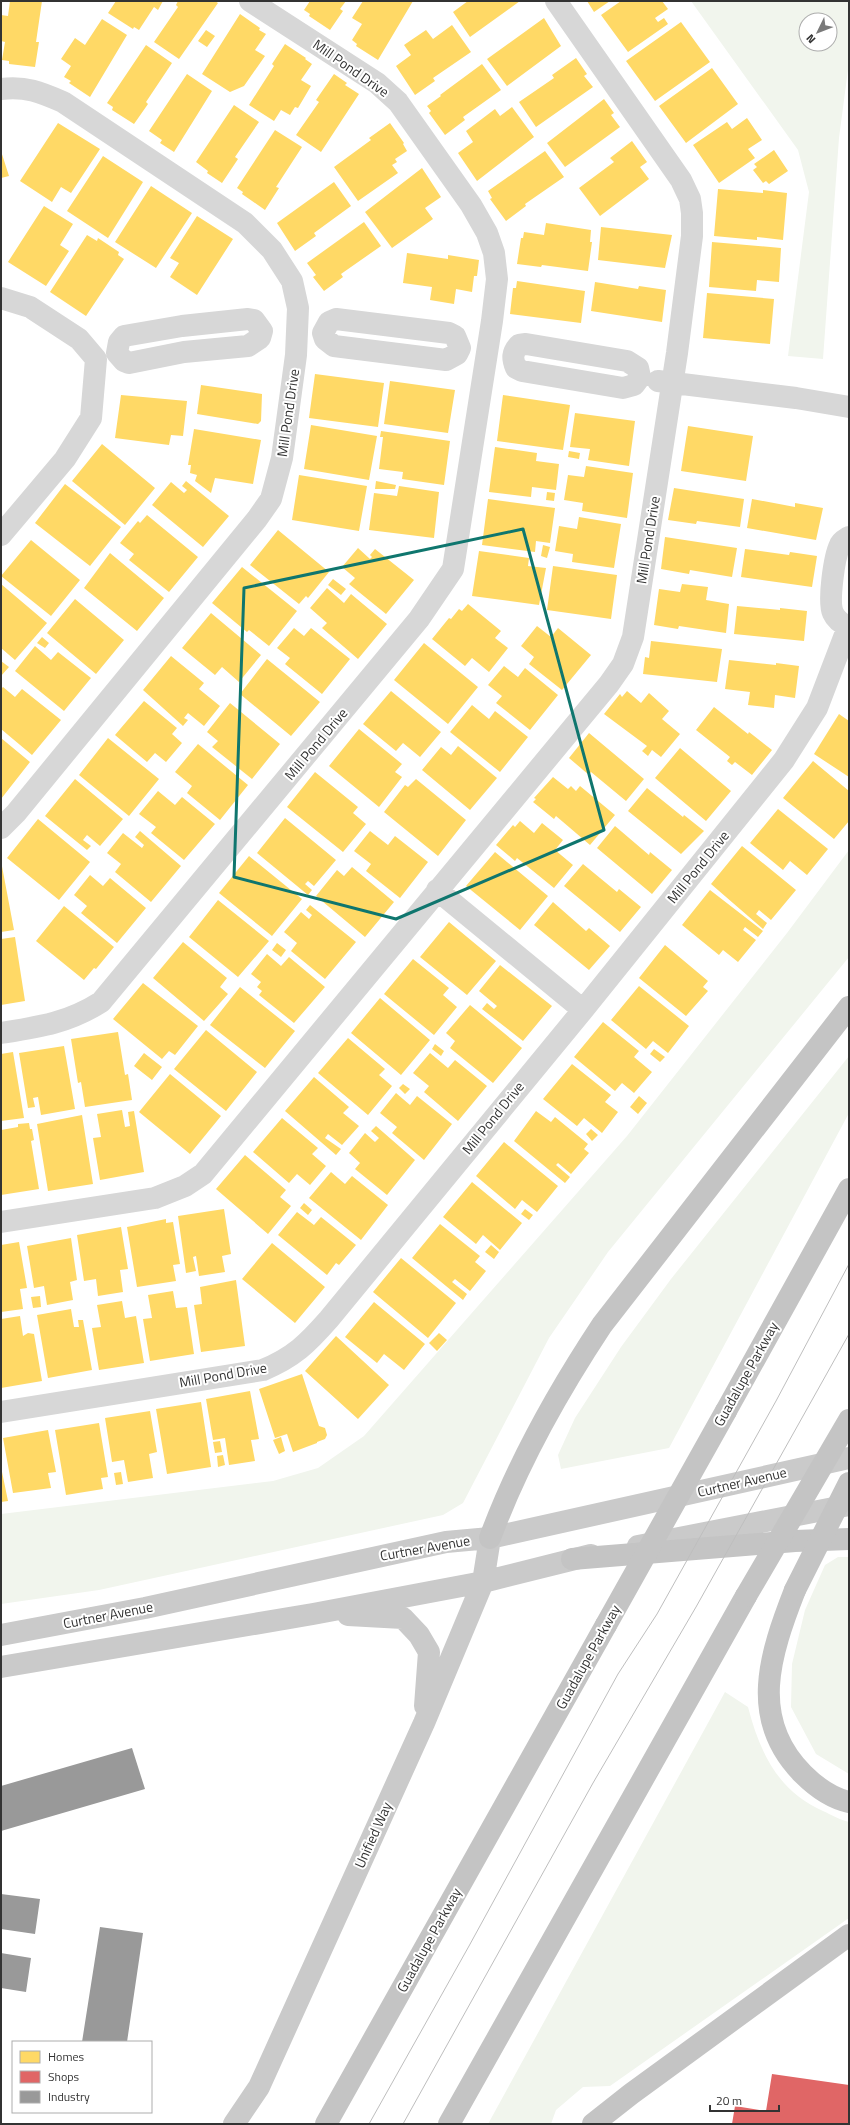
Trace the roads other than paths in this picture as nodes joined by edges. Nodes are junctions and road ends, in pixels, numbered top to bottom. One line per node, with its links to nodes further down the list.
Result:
1 (250, 1): 6 (street, Mill Pond Drive)
2 (556, 1): 8 (street, Mill Pond Drive)
3 (1, 89): 5 (street, Mill Pond Drive)
4 (1, 298): 7 (street)
5 (297, 333): 6 (street); 7 (street); 13 (street, Mill Pond Drive)
6 (487, 352): 8 (street); 17 (street, Mill Pond Drive)
7 (96, 359): 10 (street)
8 (671, 384): 9 (street); 14 (street, Mill Pond Drive)
9 (849, 407)
10 (1, 536)
11 (849, 537): 12 (street, Mill Pond Drive)
12 (849, 627): 16 (street, Mill Pond Drive)
13 (1, 828)
14 (437, 890): 16 (street); 19 (street, Mill Pond Drive)
15 (849, 1007): 25 (highway)
16 (583, 1010): 20 (street, Mill Pond Drive)
17 (1, 1033)
18 (849, 1189): 36 (highway, Guadalupe Parkway, bridge)
19 (1, 1222)
20 (1, 1412)
21 (849, 1420): 37 (highway, bridge)
22 (849, 1458): 25 (main road, Curtner Avenue)
23 (849, 1482): 33 (highway, bridge)
24 (849, 1505): 27 (main road)
25 (490, 1538): 28 (main road, Unified Way); 30 (main road, Curtner Avenue)
26 (849, 1540): 27 (highway)
27 (572, 1559): 28 (main road)
28 (482, 1582): 29 (main road); 32 (main road, Unified Way)
29 (313, 1614): 31 (main road); 32 (main road)
30 (1, 1635)
31 (1, 1667)
32 (424, 1723): 35 (main road, Unified Way)
33 (849, 1802)
34 (849, 1935): 38 (highway)
35 (234, 2124)
36 (326, 2124)
37 (449, 2124)
38 (594, 2124)

